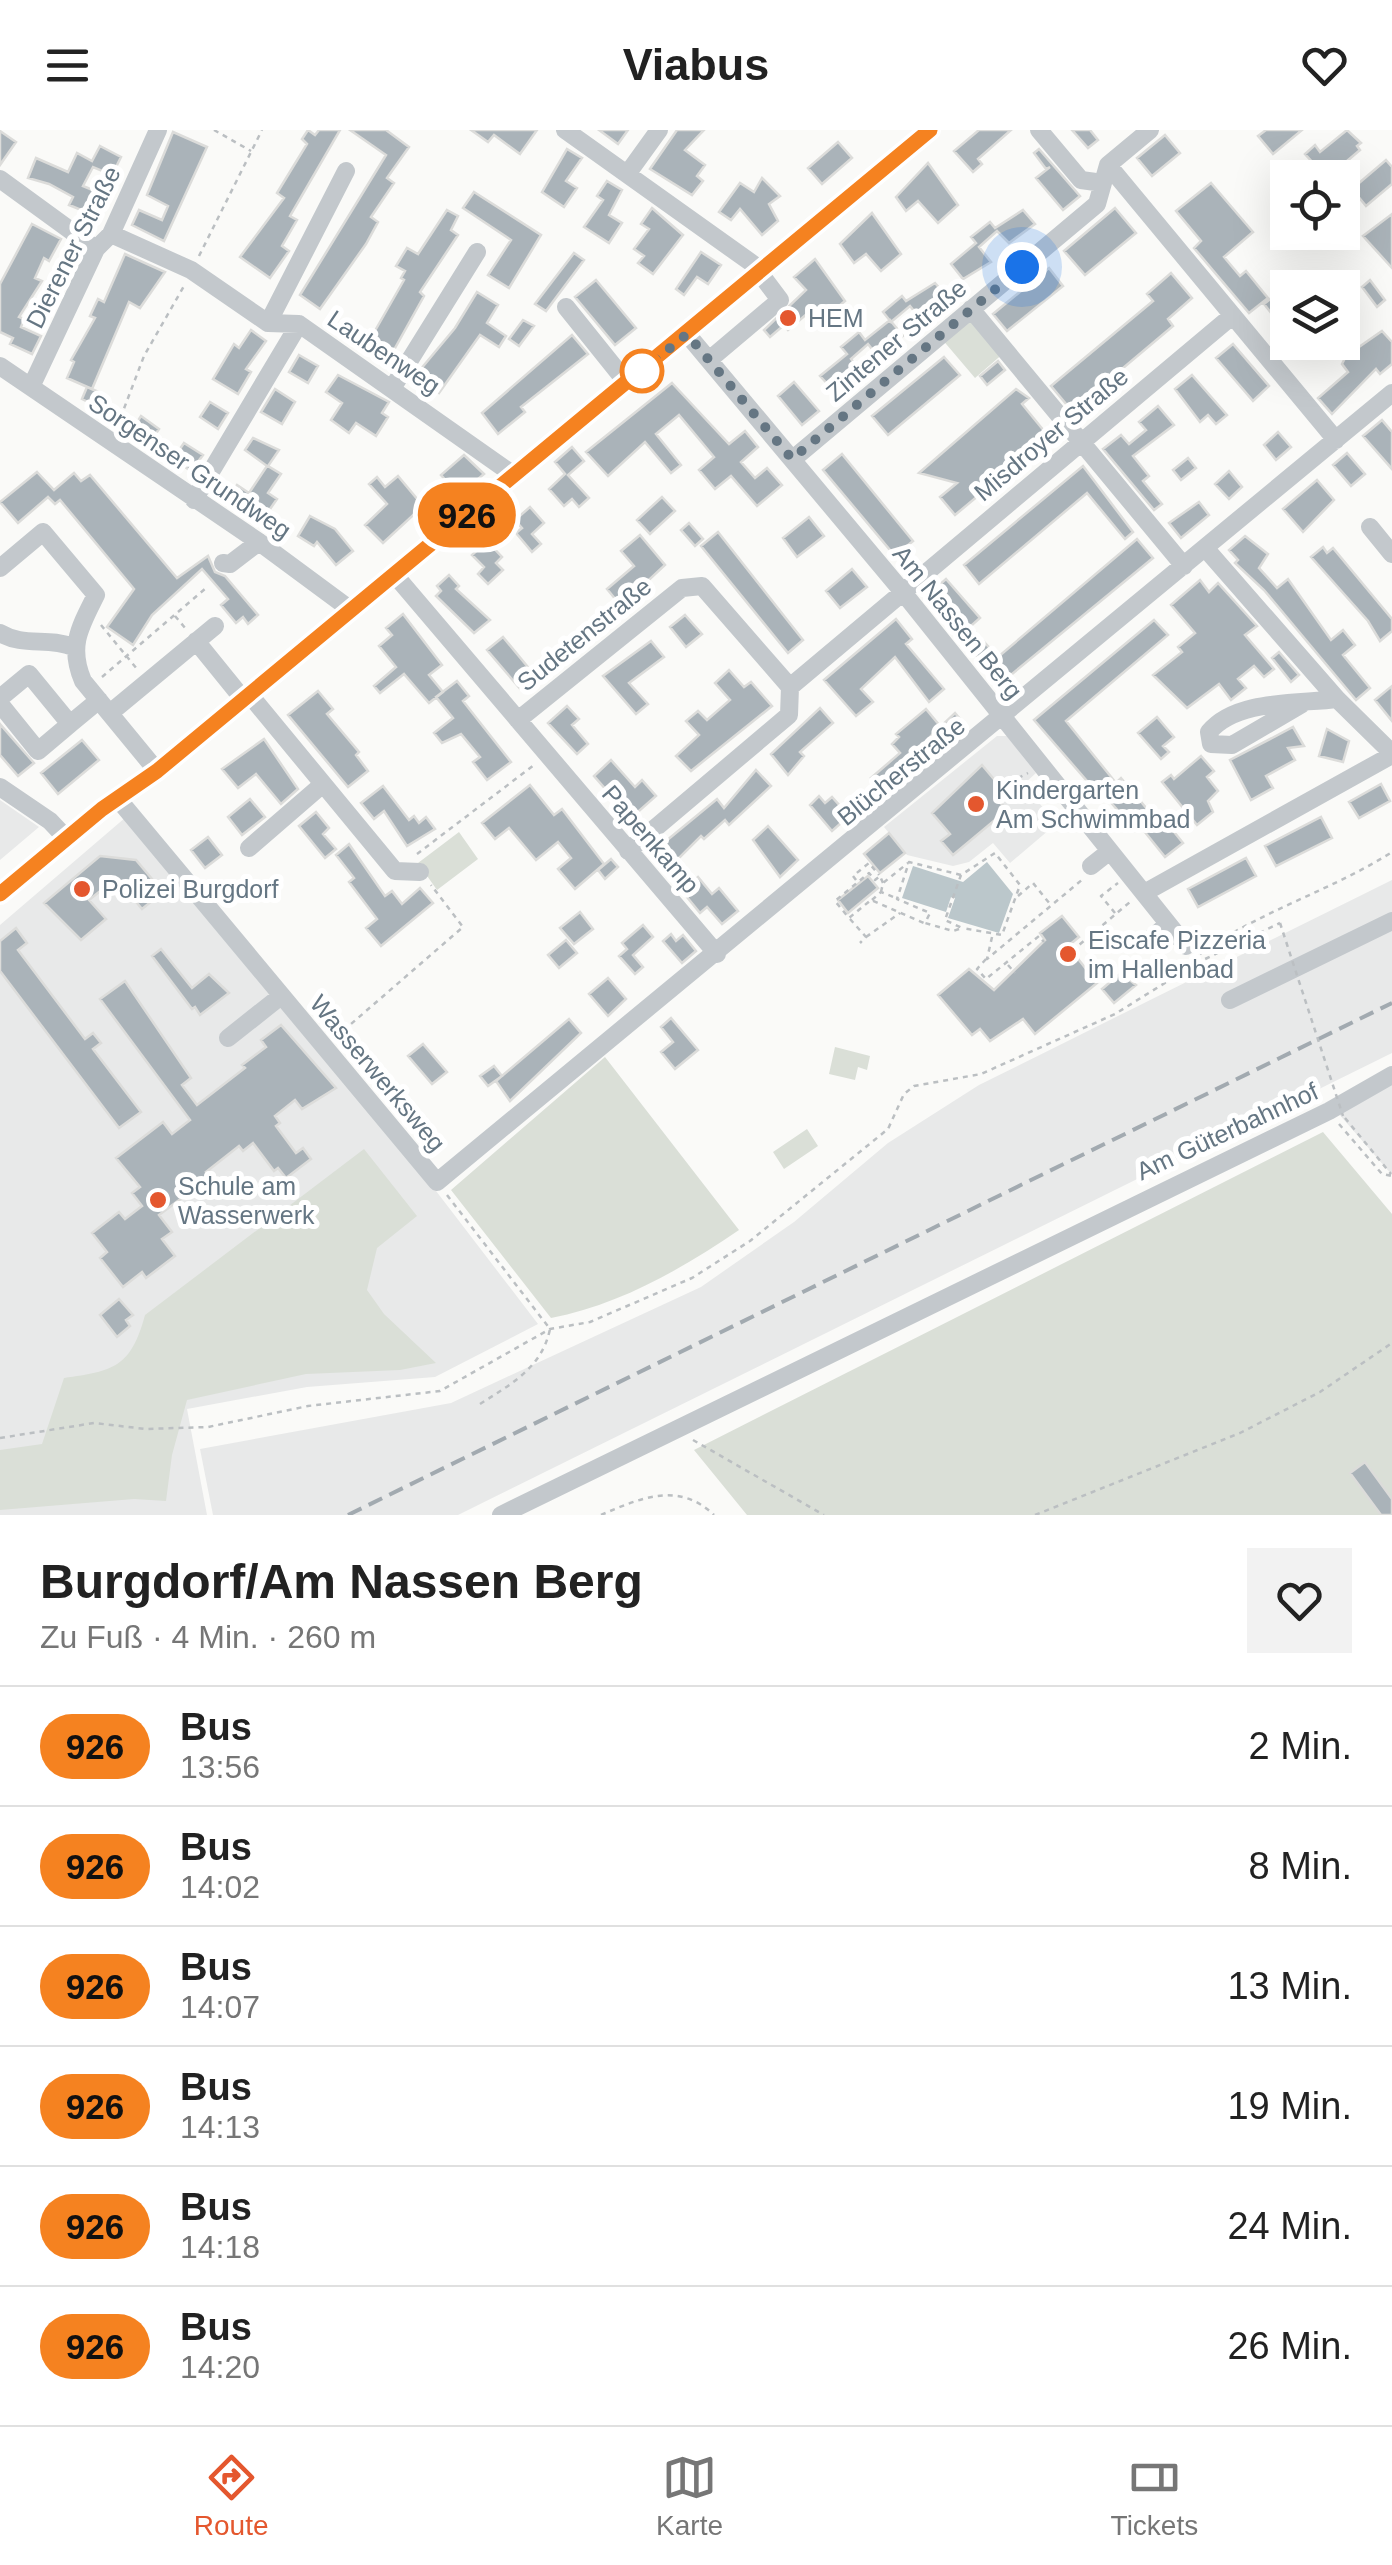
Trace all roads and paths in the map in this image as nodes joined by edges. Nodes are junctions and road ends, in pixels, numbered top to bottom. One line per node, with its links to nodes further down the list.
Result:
1 (158, 130): 13 (street, Dierener Straße)
2 (214, 130): 8 (path)
3 (565, 130): 10 (street)
4 (659, 130): 10 (street)
5 (930, 130): 16 (street)
6 (1039, 130): 11 (street)
7 (1150, 130): 11 (street, Zintener Straße)
8 (251, 151)
9 (346, 171): 20 (street)
10 (628, 173): 16 (street)
11 (1106, 174): 18 (street, Zintener Straße); 19 (street)
12 (0, 179): 14 (street)
13 (112, 234): 14 (street, Dierener Straße); 20 (street)
14 (96, 249): 26 (street, Dierener Straße)
15 (477, 252): 27 (street)
16 (760, 272): 22 (street); 23 (street)
17 (566, 307): 25 (street)
18 (971, 309): 29 (street); 31 (street, Zintener Straße)
19 (1232, 316): 29 (street, Misdroyer Straße); 30 (street)
20 (268, 323): 21 (street, Laubenweg)
21 (299, 324): 27 (street, Laubenweg); 33 (street)
22 (687, 334): 23 (street, Am Nassen Berg); 25 (street)
23 (710, 360): 31 (street, Am Nassen Berg)
24 (0, 366): 26 (street, Sorgenser Grundweg)
25 (628, 383): 32 (street)
26 (31, 387): 33 (street, Sorgenser Grundweg)
27 (393, 387): 32 (street, Laubenweg)
28 (1392, 393): 30 (street, Blücherstraße)
29 (1082, 440): 39 (street); 43 (street, Misdroyer Straße)
30 (1336, 440): 36 (street, Blücherstraße)
31 (792, 459): 43 (street, Am Nassen Berg)
32 (515, 476): 41 (street)
33 (194, 500): 35 (street, Sorgenser Grundweg)
34 (1370, 526): 37 (street)
35 (259, 542): 38 (street); 45 (street, Sorgenser Grundweg)
36 (1206, 549): 39 (street, Blücherstraße); 55 (street)
37 (1392, 554)
38 (223, 563)
39 (1184, 566): 59 (street, Blücherstraße)
40 (0, 568): 44 (street)
41 (394, 574): 45 (street); 60 (street, Papenkamp)
42 (206, 588): 46 (path)
43 (902, 591): 53 (street, Misdroyer Straße); 59 (street, Am Nassen Berg)
44 (88, 610): 50 (street); 51 (path)
45 (351, 610): 54 (street)
46 (174, 615): 49 (path); 51 (path)
47 (215, 626): 49 (street)
48 (0, 633): 50 (street)
49 (196, 642): 52 (street); 54 (street)
50 (73, 648): 56 (street)
51 (126, 656): 52 (path); 56 (path)
52 (147, 682): 56 (street)
53 (790, 686): 60 (street, Sudetenstraße); 72 (street)
54 (246, 697): 65 (street); 66 (street)
55 (1337, 699): 58 (street); 62 (street)
56 (99, 700): 61 (street); 65 (street)
57 (0, 701): 61 (street); 61 (street)
58 (1302, 704)
59 (1004, 718): 64 (street, Am Nassen Berg); 112 (street, Blücherstraße)
60 (518, 720): 63 (street, Papenkamp)
61 (70, 724)
62 (1392, 754): 87 (street)
63 (547, 756): 72 (street, Papenkamp); 77 (path)
64 (1040, 764): 68 (path); 73 (street, Am Nassen Berg)
65 (157, 771): 69 (street)
66 (323, 784): 71 (street); 77 (street)
67 (0, 787): 70 (street)
68 (1000, 788)
69 (118, 800): 70 (street); 116 (street, Wasserwerksweg)
70 (66, 839): 86 (street)
71 (249, 848)
72 (628, 851): 112 (street, Papenkamp)
73 (1110, 851): 76 (street); 87 (street, Am Nassen Berg)
74 (1392, 852): 111 (path)
75 (909, 862): 80 (path); 82 (path); 89 (path)
76 (1090, 870): 92 (path)
77 (396, 871): 78 (street)
78 (420, 872): 119 (path)
79 (880, 876): 81 (path); 81 (path); 82 (path)
80 (961, 877): 83 (path); 96 (path)
81 (858, 882): 95 (path)
82 (884, 884): 85 (path)
83 (1020, 885): 84 (path); 88 (path)
84 (1025, 890): 88 (path); 92 (path)
85 (881, 892): 89 (path); 90 (path)
86 (0, 894)
87 (1140, 894): 94 (path); 94 (path); 100 (street, Am Nassen Berg)
88 (1016, 898): 103 (path)
89 (897, 899): 91 (path)
90 (871, 900): 93 (path); 95 (path)
91 (909, 904): 93 (path); 98 (path)
92 (1051, 905): 99 (path)
93 (902, 914): 98 (path); 105 (path)
94 (1116, 914): 110 (path)
95 (849, 918): 105 (path)
96 (945, 920): 101 (path); 102 (path)
97 (1392, 921): 117 (street)
98 (925, 923): 101 (path)
99 (1029, 924): 104 (path); 109 (path)
100 (1168, 924): 108 (street); 111 (street, Am Nassen Berg)
101 (939, 925): 102 (path)
102 (962, 928): 103 (path)
103 (992, 935): 113 (path)
104 (1039, 936): 107 (path); 114 (path)
105 (866, 938): 106 (path)
106 (860, 942)
107 (1044, 942)
108 (1145, 944)
109 (1000, 948): 113 (path); 114 (path)
110 (1072, 951)
111 (1190, 952): 121 (path, bridge); 124 (path)
112 (717, 954): 123 (street, Blücherstraße)
113 (987, 959): 114 (path)
114 (1009, 962): 115 (path)
115 (1015, 973)
116 (281, 996): 118 (street, Wasserwerksweg); 119 (street, Wasserwerksweg)
117 (1230, 1000)
118 (228, 1038)
119 (324, 1047): 123 (street, Wasserwerksweg)
120 (1392, 1075): 121 (street, Am Güterbahnhof)
121 (1336, 1113): 122 (path); 122 (path); 127 (street, Am Güterbahnhof)
122 (1392, 1175)
123 (437, 1182): 124 (path)
124 (550, 1329): 126 (path); 128 (path)
125 (1392, 1343): 133 (path)
126 (480, 1404)
127 (674, 1428): 129 (street, Am Güterbahnhof); 132 (path)
128 (0, 1438)
129 (502, 1515)
130 (601, 1515): 131 (path)
131 (714, 1515)
132 (824, 1515)
133 (1035, 1515)

